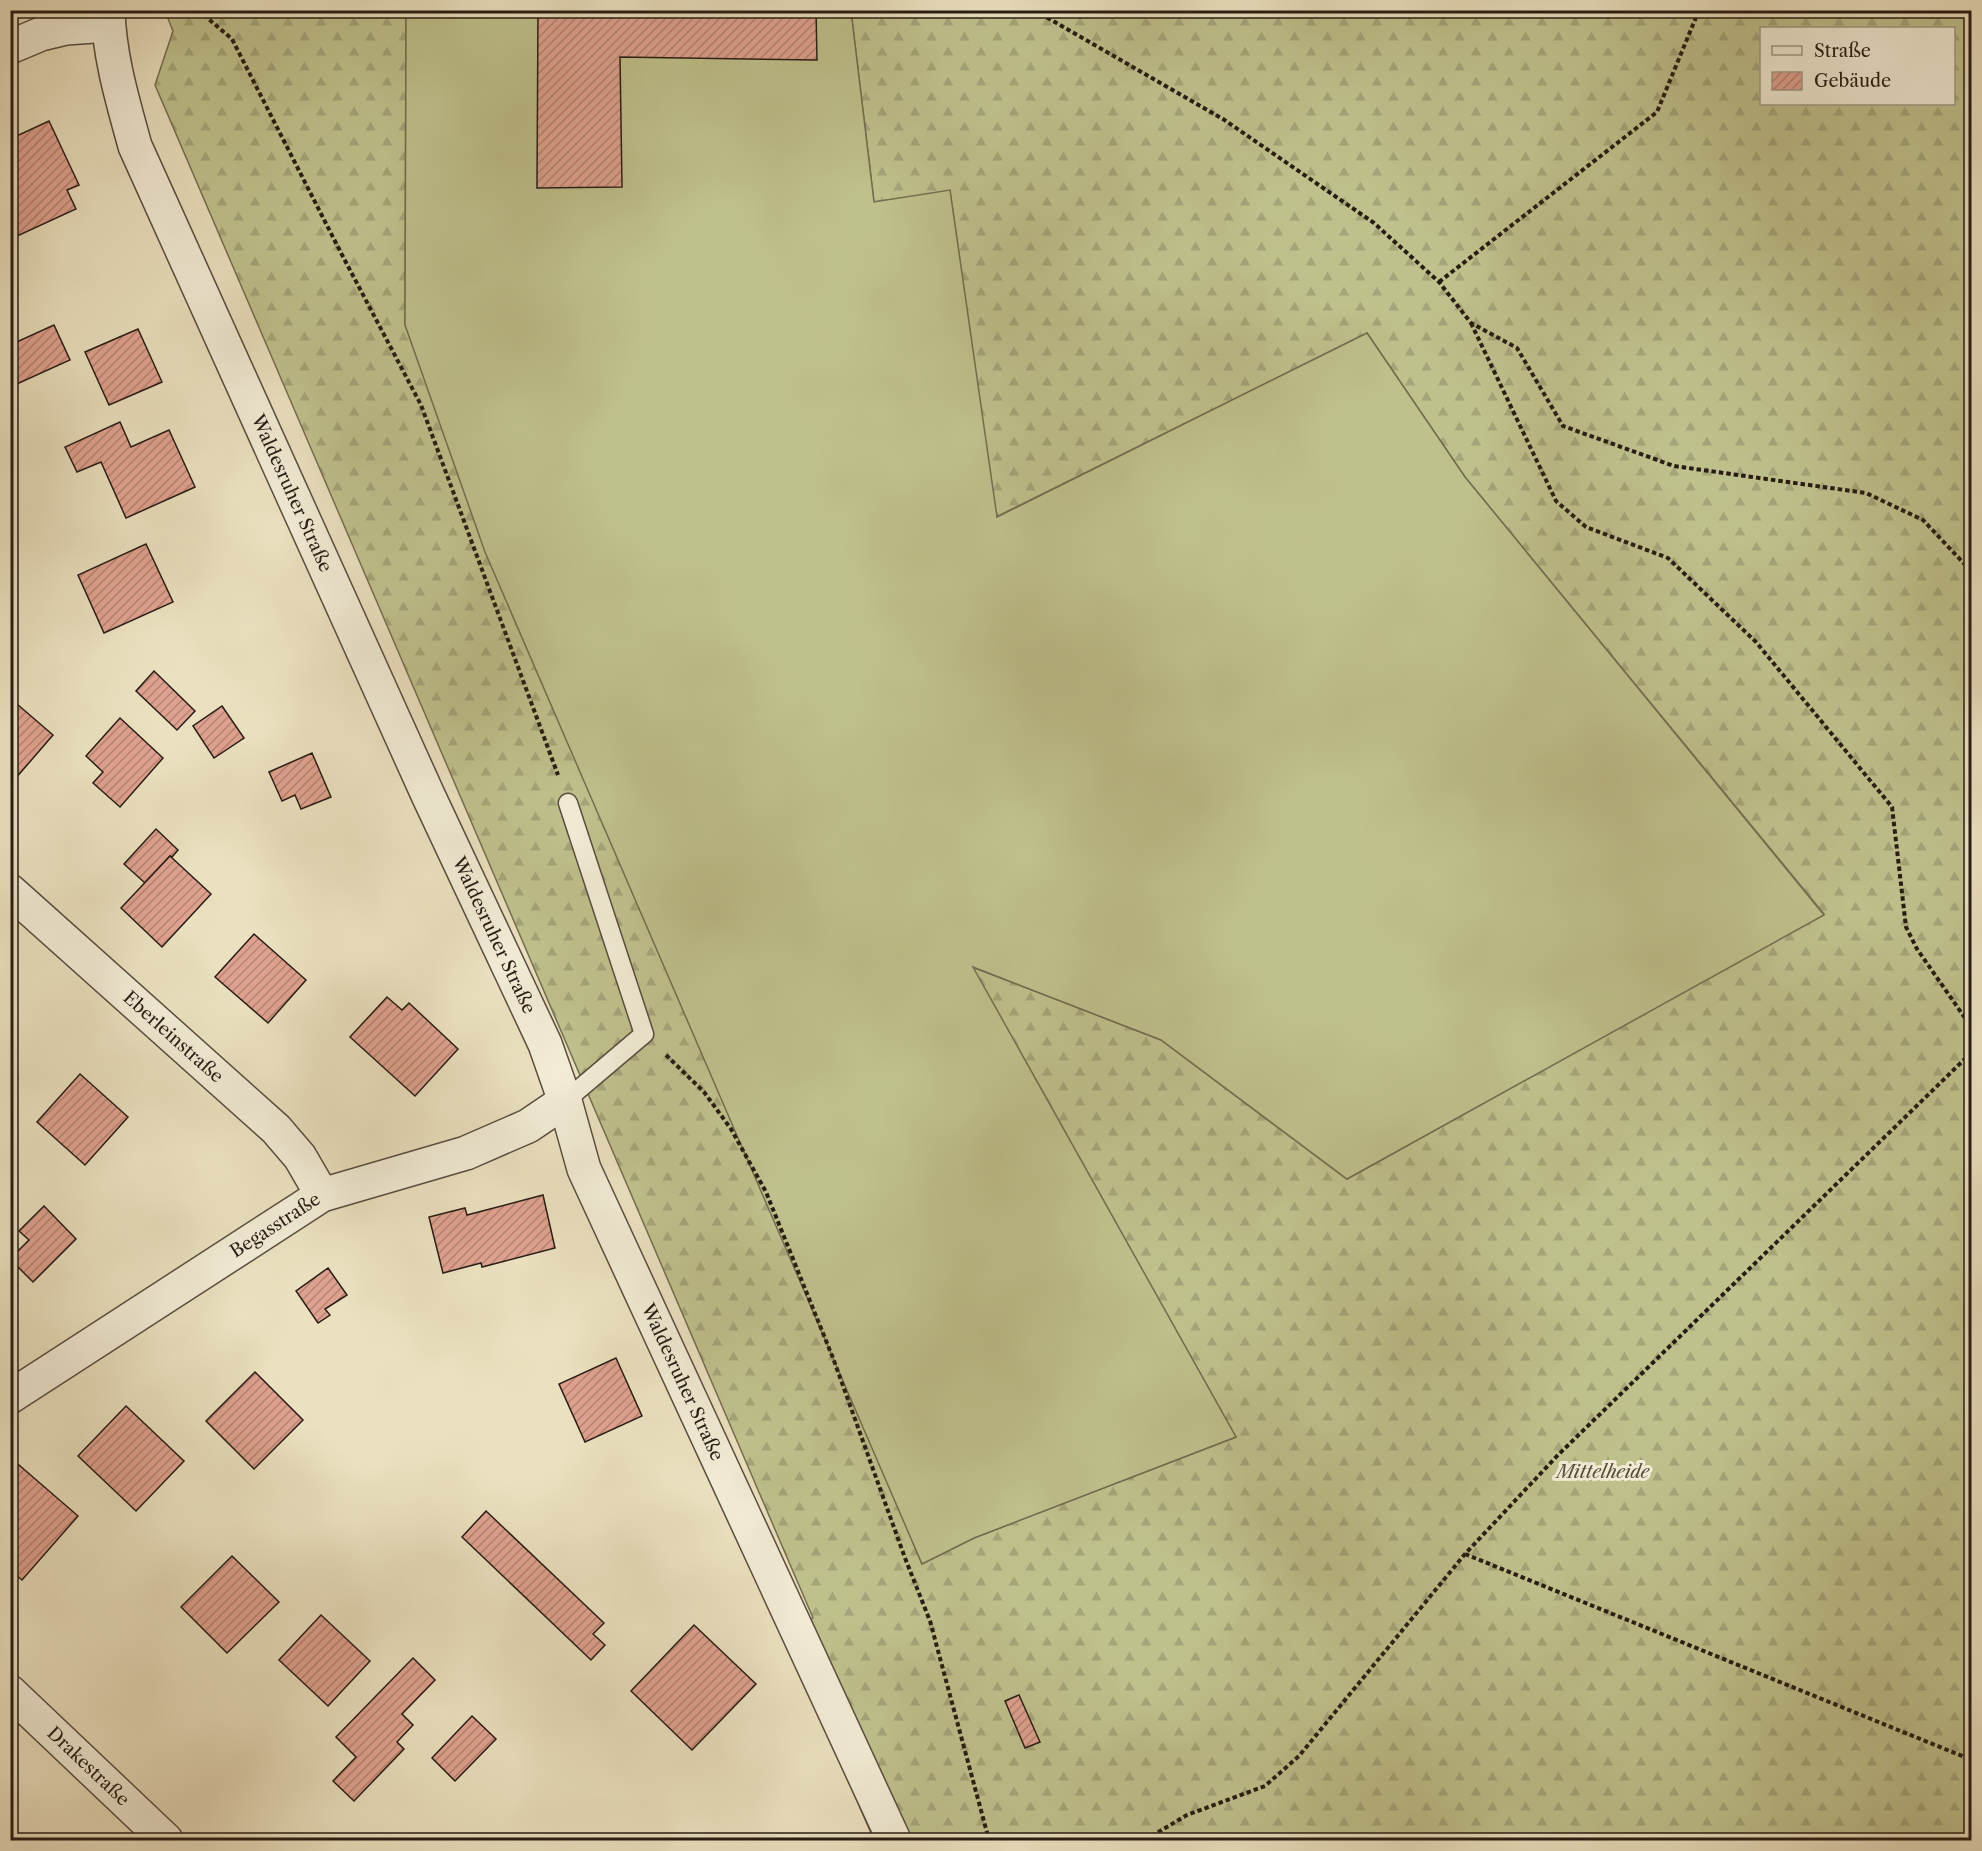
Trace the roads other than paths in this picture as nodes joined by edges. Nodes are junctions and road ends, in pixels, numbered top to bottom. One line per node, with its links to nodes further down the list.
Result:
1 (108, 18): 2 (street); 5 (street, Waldesruher Straße)
2 (10, 47)
3 (568, 803): 5 (lane)
4 (10, 891): 6 (street, Eberleinstraße)
5 (565, 1101): 6 (street, Begasstraße); 10 (street, Waldesruher Straße)
6 (322, 1195): 7 (street, Begasstraße)
7 (10, 1397)
8 (10, 1692): 9 (street, Drakestraße)
9 (166, 1840)
10 (894, 1840)

